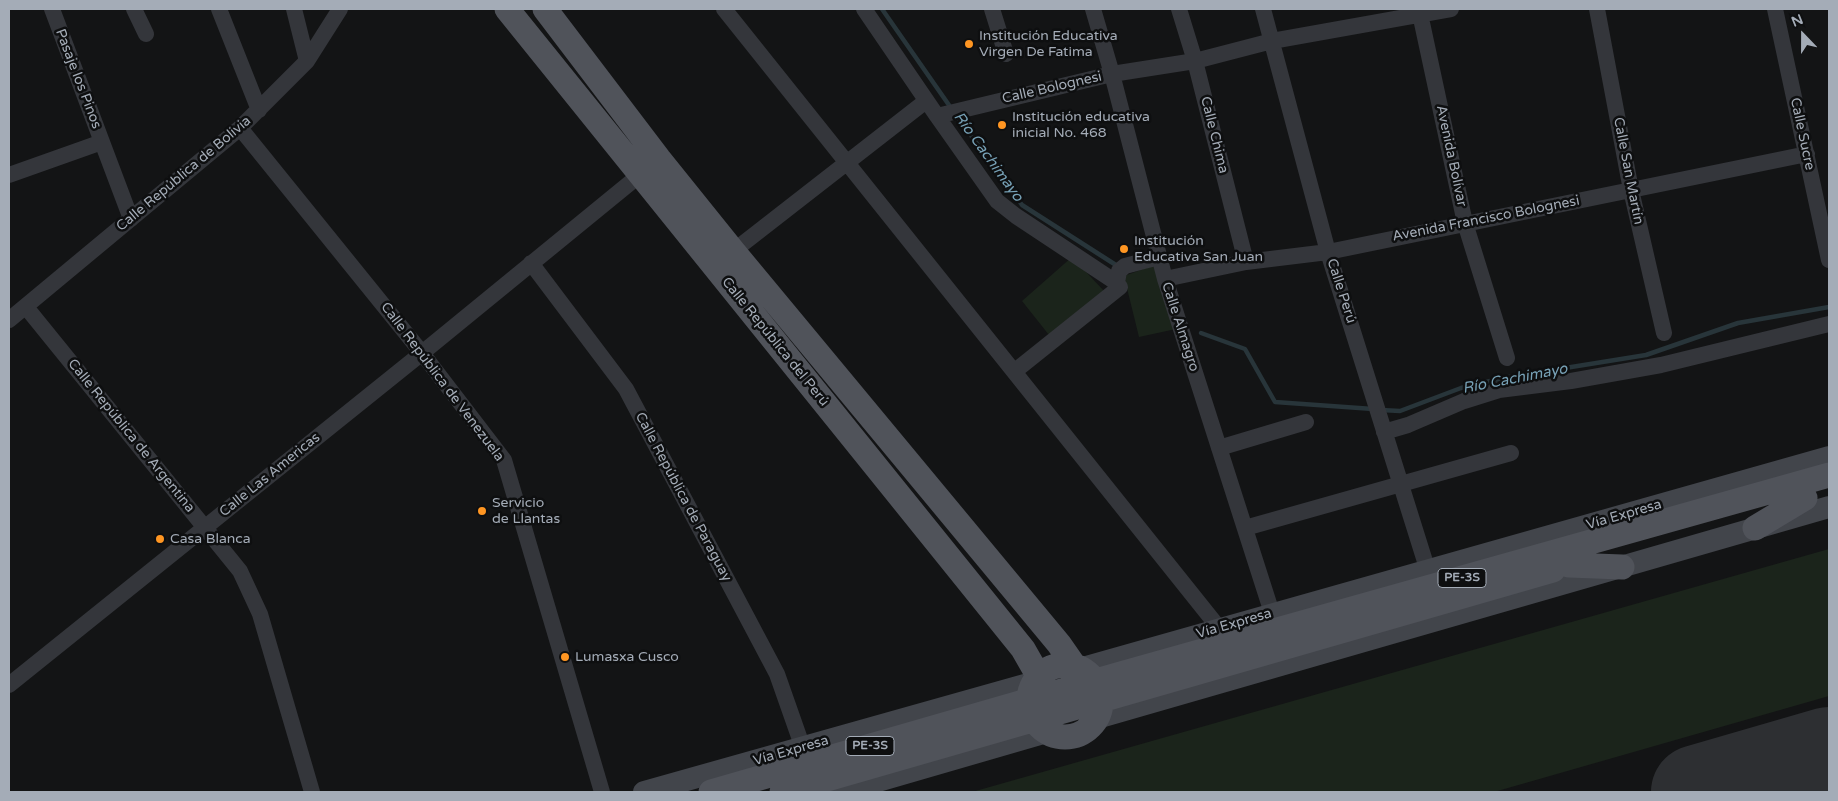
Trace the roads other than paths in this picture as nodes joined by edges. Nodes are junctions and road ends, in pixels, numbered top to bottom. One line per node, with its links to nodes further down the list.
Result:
1 (52, 9): 28 (street, Pasaje los Pinos)
2 (134, 9): 18 (street)
3 (219, 9): 25 (street)
4 (294, 9): 21 (street)
5 (340, 9): 21 (street, Calle República de Bolivia)
6 (507, 9): 31 (main road, Calle República del Perú)
7 (545, 9): 31 (main road, Calle República del Perú)
8 (724, 9): 30 (street)
9 (864, 9): 24 (street)
10 (992, 9): 20 (street)
11 (1093, 9): 23 (street, Calle Almagro)
12 (1179, 9): 22 (street, Calle Chima)
13 (1264, 9): 19 (street, Calle Perú)
14 (1451, 9): 17 (street, Calle Bolognesi)
15 (1597, 9): 33 (street, Calle San Martín)
16 (1775, 9): 29 (street, Calle Sucre)
17 (1420, 12): 19 (street, Calle Bolognesi); 35 (street, Avenida Bolívar)
18 (146, 34)
19 (1272, 41): 22 (street, Calle Bolognesi); 37 (street, Calle Perú)
20 (1006, 54)
21 (307, 60): 25 (street, Calle República de Bolivia)
22 (1195, 61): 23 (street, Calle Bolognesi); 40 (street, Calle Chima)
23 (1112, 74): 26 (street, Calle Bolognesi); 38 (street, Calle Almagro)
24 (926, 101): 26 (street); 30 (street)
25 (259, 110): 27 (street, Calle República de Bolivia)
26 (941, 115): 43 (street)
27 (240, 128): 34 (street, Calle República de Bolivia); 49 (street, Calle República de Venezuela)
28 (102, 142): 32 (street, Pasaje los Pinos); 34 (street)
29 (1807, 154): 33 (street, Avenida Francisco Bolognesi); 39 (street, Calle Sucre)
30 (848, 162): 36 (street); 51 (street)
31 (650, 166): 36 (main road, Calle República del Perú); 41 (street, Calle Las Americas); 42 (main road, Calle República del Perú)
32 (9, 175)
33 (1630, 190): 35 (street, Avenida Francisco Bolognesi); 48 (street, Calle San Martín)
34 (131, 219): 45 (street, Calle República de Bolivia)
35 (1465, 223): 37 (street, Avenida Francisco Bolognesi); 50 (street, Avenida Bolívar)
36 (733, 251): 42 (street); 73 (main road, Calle República del Perú)
37 (1328, 252): 40 (street, Avenida Francisco Bolognesi); 53 (street, Calle Perú)
38 (1159, 257): 43 (street); 44 (street, Calle Almagro)
39 (1829, 260)
40 (1246, 262): 44 (street, Avenida Francisco Bolognesi)
41 (531, 263): 49 (street, Calle Las Americas); 75 (street, Calle República de Paraguay)
42 (714, 268): 74 (main road, Calle República del Perú)
43 (1120, 273): 51 (street)
44 (1165, 279): 54 (street, Calle Almagro)
45 (26, 307): 46 (street, Calle República de Bolivia); 64 (street, Calle República de Argentina)
46 (9, 320)
47 (1829, 324): 53 (street)
48 (1664, 333)
49 (422, 353): 64 (street, Calle Las Americas); 79 (street, Calle República de Venezuela)
50 (1507, 358)
51 (1015, 371): 71 (street)
52 (1306, 422): 54 (street)
53 (1382, 425): 59 (street, Calle Perú)
54 (1219, 448): 65 (street, Calle Almagro)
55 (1511, 454): 59 (street)
56 (1829, 457): 58 (main road, Vía Expresa / PE-3S)
57 (1829, 475): 60 (main road, Vía Expresa / PE-3S)
58 (1742, 482): 60 (main road); 63 (main road, Vía Expresa / PE-3S)
59 (1401, 484): 65 (street); 69 (street, Calle Perú)
60 (1803, 490): 61 (main road, Vía Expresa / PE-3S); 66 (main road); 67 (main road, Vía Expresa / PE-3S)
61 (1829, 491)
62 (1829, 507): 66 (main road, Vía Expresa / PE-3S)
63 (1612, 519): 67 (main road); 69 (main road, Vía Expresa / PE-3S)
64 (204, 528): 72 (street, Calle Las Americas); 78 (street, Calle República de Argentina)
65 (1245, 528): 70 (street, Calle Almagro)
66 (1755, 528): 68 (main road, Vía Expresa / PE-3S)
67 (1567, 557): 68 (main road); 73 (main road, Vía Expresa / PE-3S)
68 (1622, 567): 73 (main road, Vía Expresa / PE-3S)
69 (1428, 571): 70 (main road, Vía Expresa / PE-3S)
70 (1272, 613): 71 (main road, Vía Expresa / PE-3S)
71 (1219, 628): 73 (main road, Vía Expresa / PE-3S)
72 (9, 685)
73 (1089, 687): 74 (main road, Vía Expresa / PE-3S); 74 (main road, Vía Expresa / PE-3S)
74 (1037, 702): 75 (main road, Vía Expresa / PE-3S); 77 (main road, Vía Expresa / PE-3S); 82 (main road, Vía Expresa / PE-3S)
75 (803, 748): 76 (main road, Vía Expresa / PE-3S)
76 (740, 766): 77 (main road); 80 (main road, Vía Expresa / PE-3S)
77 (790, 785): 81 (main road, Vía Expresa / PE-3S)
78 (312, 792)
79 (602, 792)
80 (644, 792)
81 (711, 792)
82 (840, 792)

